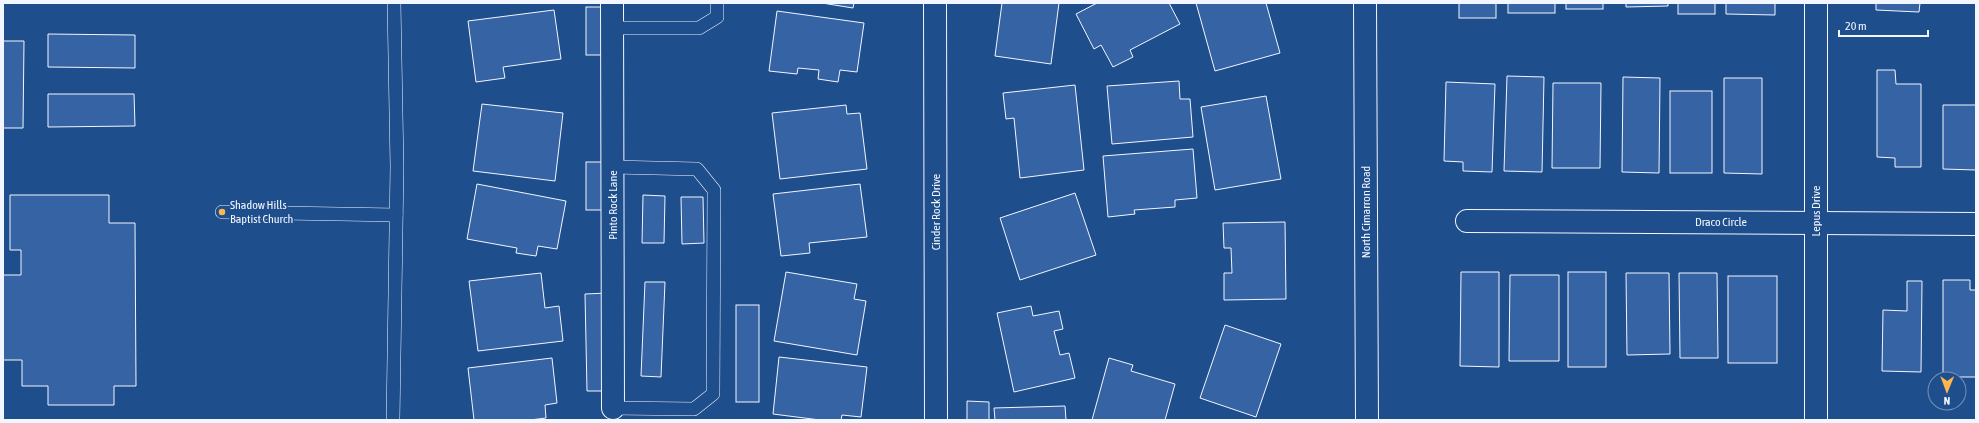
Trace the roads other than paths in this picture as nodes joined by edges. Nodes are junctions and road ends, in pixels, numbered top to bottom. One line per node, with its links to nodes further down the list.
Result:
1 (394, 3): 10 (lane)
2 (612, 3): 7 (street, Pinto Rock Lane)
3 (717, 3): 7 (lane)
4 (935, 3): 16 (street, Cinder Rock Drive)
5 (1365, 3): 17 (street, North Cimarron Road)
6 (1816, 3): 12 (street, Lepus Drive)
7 (612, 28): 8 (street, Pinto Rock Lane)
8 (612, 168): 14 (street, Pinto Rock Lane); 14 (lane)
9 (222, 212): 10 (lane)
10 (396, 215): 15 (lane)
11 (1467, 221): 12 (street, Draco Circle)
12 (1816, 223): 13 (street, Draco Circle); 18 (street, Lepus Drive)
13 (1976, 224)
14 (613, 408)
15 (393, 420)
16 (936, 420)
17 (1367, 420)
18 (1816, 420)

